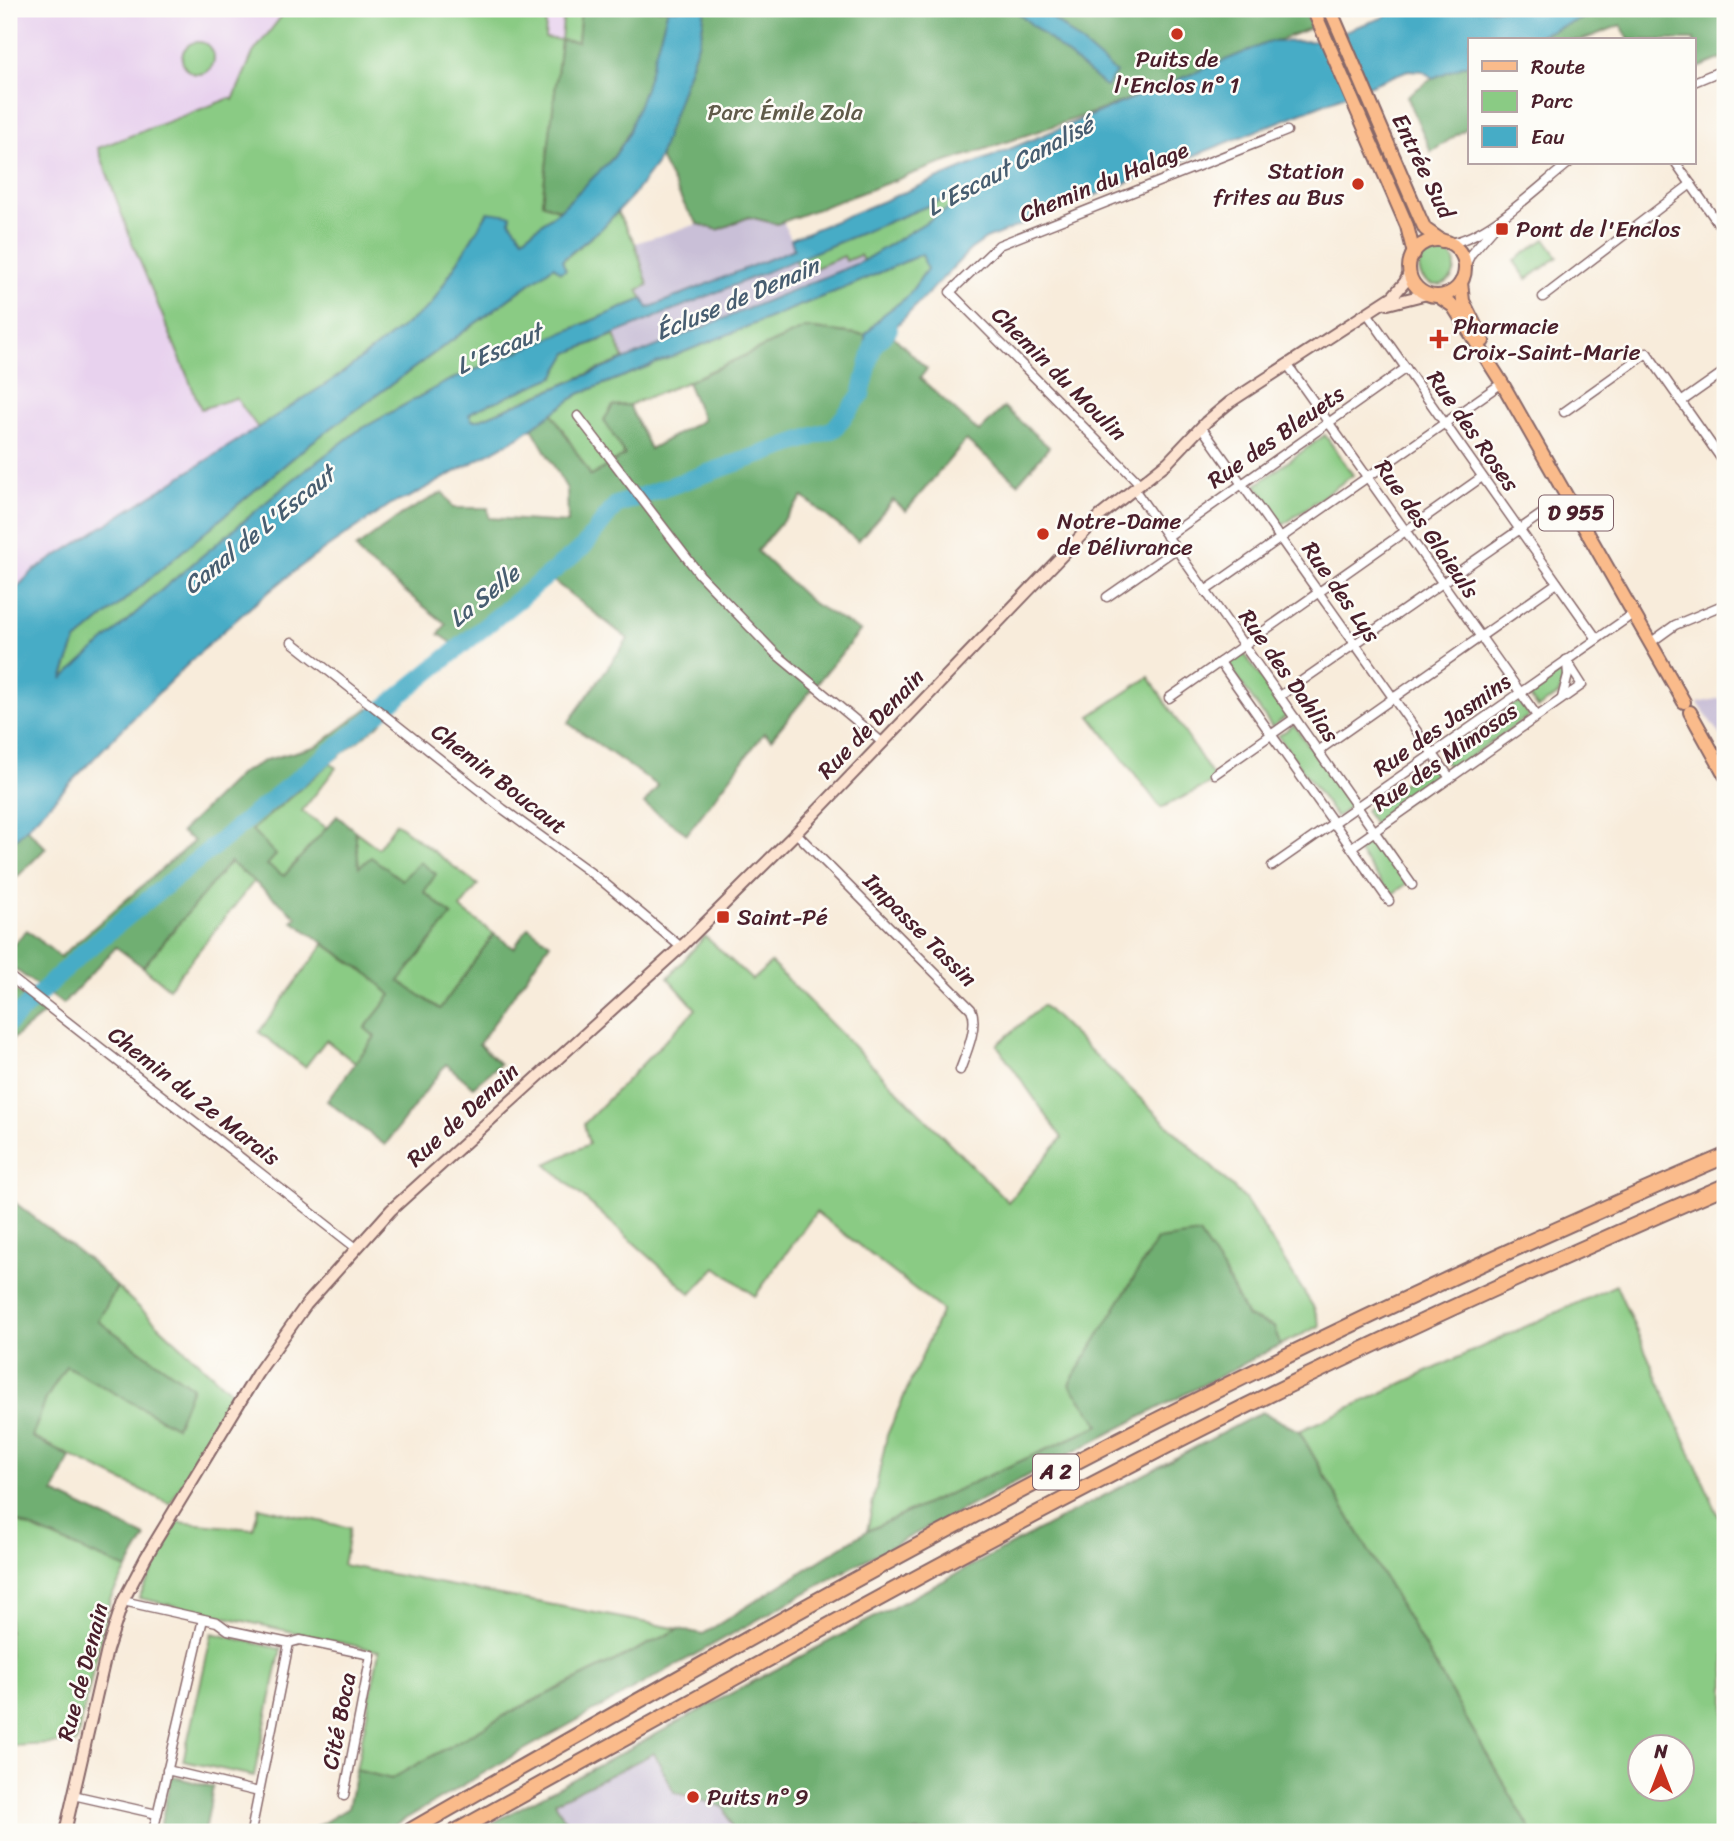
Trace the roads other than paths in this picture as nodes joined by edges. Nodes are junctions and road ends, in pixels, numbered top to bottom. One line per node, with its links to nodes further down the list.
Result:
1 (1313, 9): 12 (main road, Entrée Sud)
2 (1331, 12): 11 (main road, Entrée Sud)
3 (1725, 69): 4 (street)
4 (1696, 81)
5 (1287, 131): 16 (street, Chemin du Halage)
6 (1568, 164): 9 (street)
7 (1677, 164): 8 (street)
8 (1691, 184): 10 (street); 18 (street)
9 (1505, 215): 11 (street); 13 (street)
10 (1725, 233)
11 (1445, 242): 12 (main road); 13 (main road)
12 (1414, 254): 14 (main road)
13 (1465, 266): 15 (main road)
14 (1410, 271): 17 (main road); 19 (street)
15 (1461, 282): 17 (main road); 23 (main road, D 955)
16 (950, 292): 34 (street, Chemin du Moulin)
17 (1432, 295): 19 (street); 23 (main road, D 955)
18 (1543, 298)
19 (1370, 312): 20 (street, Rue de Denain); 21 (street, Rue des Roses)
20 (1287, 364): 28 (street, Rue des Glaieuls); 29 (street, Rue de Denain)
21 (1406, 368): 27 (street, Rue des Roses); 28 (street, Rue des Bleuets)
22 (1725, 371): 24 (street)
23 (1502, 383): 27 (street); 35 (main road, D 955)
24 (1681, 402): 25 (street); 30 (street)
25 (1564, 412)
26 (578, 416): 65 (street)
27 (1444, 422): 31 (street); 32 (street, Rue des Roses)
28 (1329, 424): 31 (street, Rue des Glaieuls); 33 (street, Rue des Bleuets)
29 (1202, 428): 33 (street, Rue des Lys); 34 (street, Rue de Denain)
30 (1725, 464)
31 (1367, 477): 37 (street, Rue des Glaieuls); 39 (street)
32 (1482, 477): 36 (street, Rue des Roses); 37 (street)
33 (1242, 485): 38 (street, Rue des Bleuets); 39 (street, Rue des Lys)
34 (1137, 486): 38 (street, Rue des Dahlias); 65 (street, Rue de Denain)
35 (1566, 497): 36 (street); 47 (main road, D 955)
36 (1519, 529): 41 (street); 42 (street, Rue des Roses)
37 (1406, 533): 41 (street, Rue des Glaieuls); 44 (street)
38 (1167, 537): 40 (street, Rue des Dahlias)
39 (1280, 538): 43 (street); 44 (street, Rue des Lys)
40 (1176, 549): 43 (street, Rue des Dahlias); 45 (street)
41 (1441, 583): 48 (street, Rue des Glaieuls); 52 (street)
42 (1557, 583): 48 (street); 49 (street, Rue des Roses)
43 (1205, 591): 53 (street, Rue des Dahlias)
44 (1319, 593): 52 (street, Rue des Lys); 53 (street)
45 (1107, 597)
46 (1725, 604): 51 (street)
47 (1633, 614): 49 (street, Rue des Jasmins); 51 (main road, D 955)
48 (1480, 637): 56 (street, Rue des Glaieuls); 59 (street)
49 (1597, 639): 54 (street, Rue des Jasmins)
50 (292, 642): 80 (street, Chemin Boucaut)
51 (1650, 643): 61 (main road, D 955)
52 (1354, 644): 57 (street); 59 (street, Rue des Lys)
53 (1244, 645): 55 (street); 57 (street, Rue des Dahlias)
54 (1566, 660): 56 (street, Rue des Jasmins); 60 (street); 60 (street, Rue des Mimosas)
55 (1220, 662): 58 (street); 64 (street)
56 (1520, 693): 62 (street, Rue des Glaieuls); 67 (street, Rue des Jasmins)
57 (1280, 696): 63 (street, Rue des Dahlias)
58 (1169, 698)
59 (1393, 698): 66 (street); 67 (street, Rue des Lys)
60 (1562, 699): 62 (street, Rue des Mimosas)
61 (1687, 707): 68 (main road, D 955); 70 (main road, D 955)
62 (1537, 716): 71 (street, Rue des Mimosas)
63 (1295, 718): 64 (street); 66 (street, Rue des Dahlias)
64 (1272, 734): 69 (street); 73 (street)
65 (883, 743): 75 (street, Rue de Denain)
66 (1318, 751): 72 (street, Rue des Dahlias)
67 (1433, 755): 71 (street, Rue des Lys); 72 (street, Rue des Jasmins)
68 (1725, 761)
69 (1216, 774)
70 (1725, 775)
71 (1450, 778): 74 (street, Rue des Mimosas)
72 (1358, 807): 73 (street, Rue des Jasmins); 74 (street, Rue des Dahlias)
73 (1335, 823): 76 (street); 77 (street, Rue des Jasmins)
74 (1375, 831): 76 (street, Rue des Mimosas); 78 (street, Rue des Dahlias)
75 (796, 833): 80 (street, Rue de Denain); 82 (street, Impasse Tassin)
76 (1352, 847): 79 (street)
77 (1272, 866)
78 (1412, 884)
79 (1389, 901)
80 (681, 947): 85 (street, Rue de Denain)
81 (9, 976): 85 (street, Chemin du 2e Marais)
82 (960, 1070)
83 (1725, 1156): 97 (highway, A 2)
84 (1725, 1186): 98 (highway, A 2)
85 (355, 1247): 86 (street, Rue de Denain)
86 (123, 1601): 87 (street, Cité Boca); 91 (street, Rue de Denain)
87 (203, 1619): 88 (street, Cité Boca); 89 (street)
88 (289, 1643): 90 (street); 92 (street, Cité Boca)
89 (167, 1770): 90 (street); 93 (street)
90 (259, 1792): 96 (street)
91 (73, 1795): 93 (street); 94 (street, Rue de Denain)
92 (344, 1796)
93 (157, 1814): 95 (street)
94 (65, 1832)
95 (153, 1832)
96 (251, 1832)
97 (408, 1832)
98 (456, 1832)

